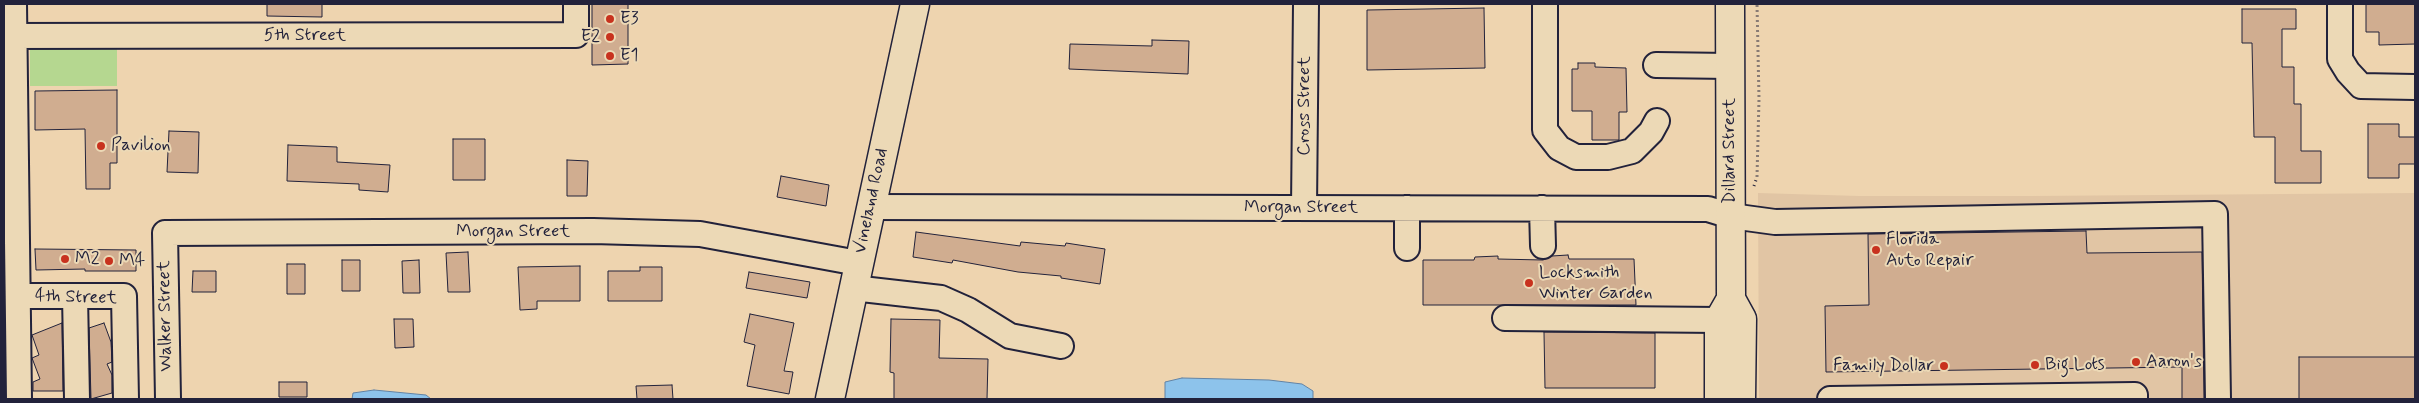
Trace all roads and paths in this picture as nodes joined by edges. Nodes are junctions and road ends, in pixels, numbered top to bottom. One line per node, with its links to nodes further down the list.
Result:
1 (14, 4): 8 (street)
2 (576, 4): 8 (street, 5th Street)
3 (915, 4): 14 (main road, Vineland Road)
4 (1306, 4): 15 (street, Cross Street)
5 (1545, 4): 12 (street)
6 (1730, 4): 10 (main road, Dillard Street)
7 (2340, 4): 11 (street)
8 (9, 36): 13 (street)
9 (1656, 65): 10 (street)
10 (1730, 66): 18 (main road, Dillard Street)
11 (2415, 87)
12 (1657, 121)
13 (9, 135): 19 (street)
14 (871, 207): 15 (street, Morgan Street); 23 (main road, Vineland Road)
15 (1304, 208): 16 (street, Morgan Street)
16 (1407, 208): 17 (street, Morgan Street); 22 (street)
17 (1542, 208): 18 (street, Morgan Street); 21 (street)
18 (1730, 216): 26 (main road, Dillard Street); 41 (street, Morgan Street)
19 (10, 223): 24 (street)
20 (165, 233): 23 (street, Morgan Street); 35 (street, Walker Street)
21 (1543, 246)
22 (1407, 248)
23 (856, 276): 29 (street, Morgan Street); 36 (main road, Vineland Road)
24 (18, 296): 25 (street, 4th Street); 28 (street)
25 (75, 296): 33 (street); 34 (street, 4th Street)
26 (1725, 309): 27 (street); 37 (main road, Dillard Street); 38 (main road, Dillard Street)
27 (1505, 318)
28 (11, 329): 32 (street)
29 (1061, 346)
30 (1903, 398): 31 (street); 39 (street)
31 (1992, 398): 40 (street)
32 (19, 399)
33 (77, 399)
34 (126, 399)
35 (168, 399)
36 (830, 399)
37 (1719, 399)
38 (1741, 399)
39 (1830, 399)
40 (2135, 399)
41 (2218, 399)

